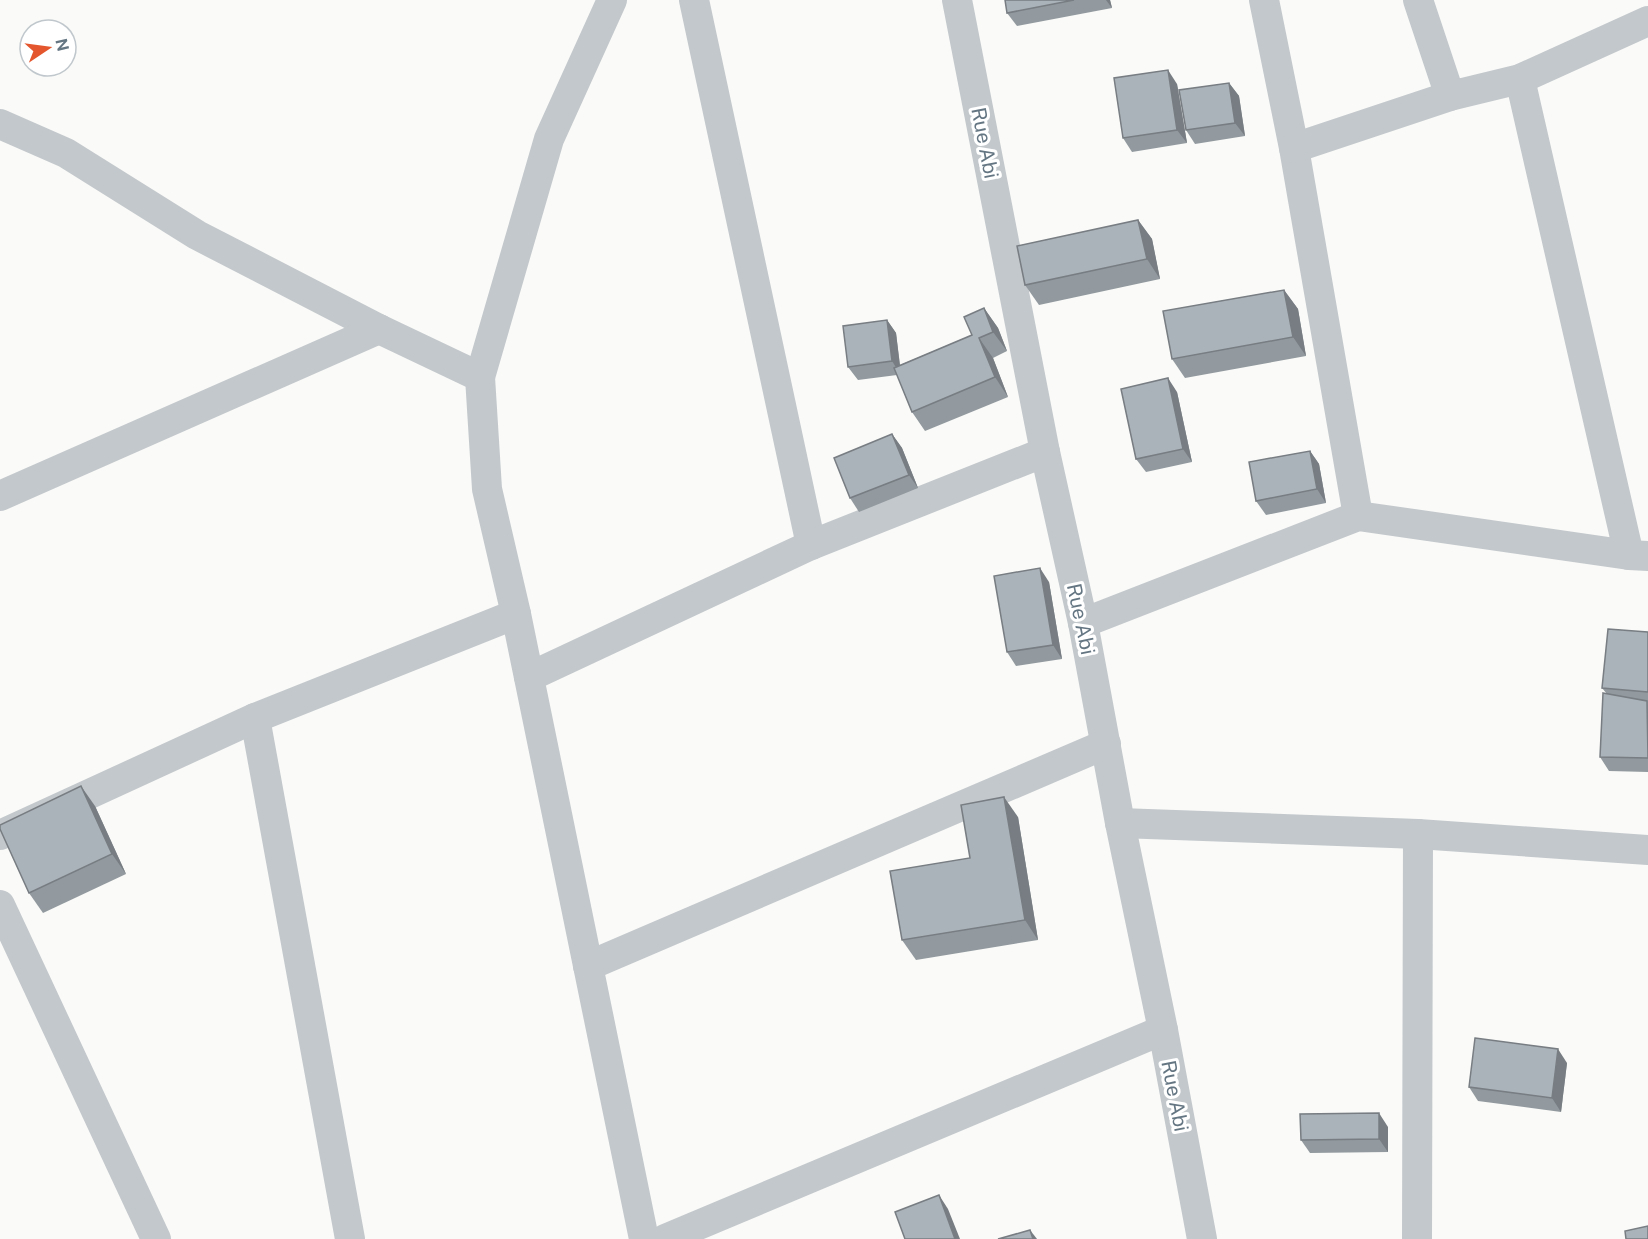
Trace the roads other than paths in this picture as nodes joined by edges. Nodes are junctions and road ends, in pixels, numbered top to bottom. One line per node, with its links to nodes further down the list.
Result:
1 (612, 0): 12 (street)
2 (694, 0): 16 (street)
3 (957, 0): 13 (street, Rue Abi)
4 (1264, 0): 10 (street)
5 (1418, 0): 8 (street)
6 (1648, 21): 7 (street)
7 (1520, 79): 8 (street); 17 (street)
8 (1450, 96): 10 (street)
9 (0, 124): 11 (street)
10 (1294, 148): 15 (street)
11 (379, 329): 12 (street); 14 (street)
12 (480, 377): 18 (street)
13 (1045, 452): 16 (street); 19 (street, Rue Abi)
14 (0, 496)
15 (1358, 516): 17 (street); 19 (street)
16 (811, 545): 20 (street)
17 (1639, 555)
18 (516, 614): 20 (street); 21 (street)
19 (1083, 623): 22 (street, Rue Abi)
20 (529, 677): 28 (street)
21 (255, 718): 25 (street); 31 (street)
22 (1106, 744): 23 (street, Rue Abi); 28 (street)
23 (1120, 823): 24 (street); 29 (street, Rue Abi)
24 (1418, 834): 26 (street); 35 (street)
25 (0, 835)
26 (1648, 850)
27 (0, 905): 30 (street)
28 (588, 966): 32 (street)
29 (1163, 1030): 33 (street); 34 (street, Rue Abi)
30 (156, 1239)
31 (350, 1239)
32 (644, 1239)
33 (665, 1239)
34 (1202, 1239)
35 (1417, 1239)

